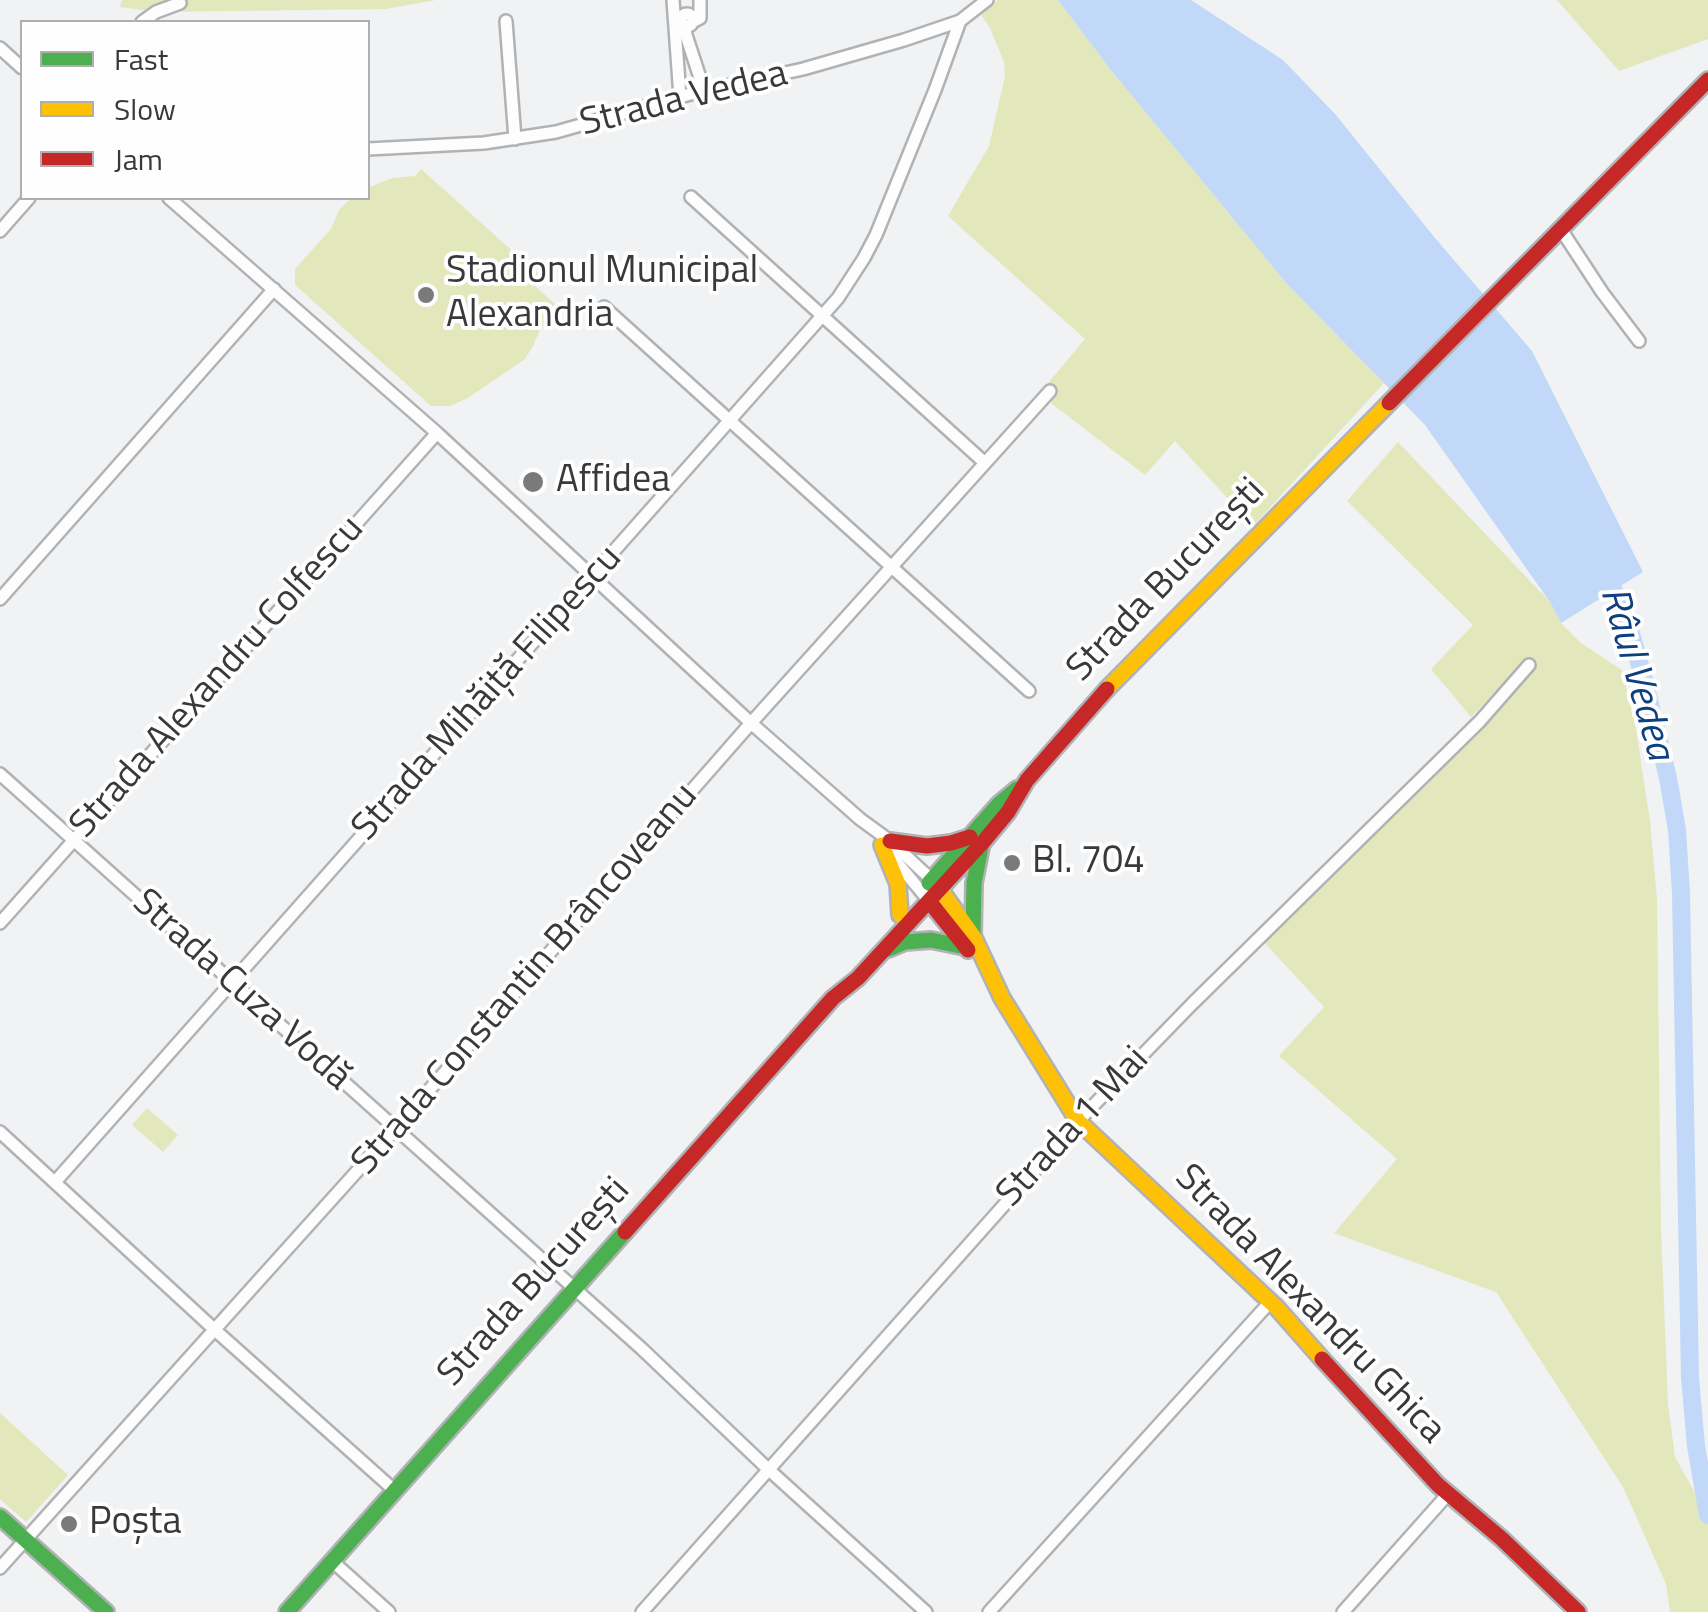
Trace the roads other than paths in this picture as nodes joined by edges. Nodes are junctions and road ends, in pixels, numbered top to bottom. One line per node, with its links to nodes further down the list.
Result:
1 (673, 0): 8 (street)
2 (700, 0): 8 (street)
3 (987, 0): 6 (street, Strada Vedea)
4 (180, 3): 5 (street)
5 (145, 20)
6 (960, 21): 12 (street, Strada Vedea); 23 (street, Strada Mihăiță Filipescu)
7 (506, 22): 14 (street)
8 (683, 22): 12 (street); 13 (street)
9 (0, 48): 10 (street)
10 (20, 66)
11 (1708, 80): 19 (main road, Strada București)
12 (704, 90): 13 (street, Strada Vedea)
13 (680, 97): 14 (street, Strada Vedea)
14 (515, 139): 15 (street, Strada Vedea)
15 (370, 150)
16 (691, 198): 23 (street)
17 (28, 200): 20 (street)
18 (172, 200): 21 (street, Strada Alexandru Ghica)
19 (1560, 228): 24 (street); 36 (main road, Strada București)
20 (0, 231)
21 (274, 288): 27 (street, Strada Alexandru Ghica); 31 (street)
22 (604, 307): 26 (street)
23 (823, 316): 26 (street, Strada Mihăiță Filipescu); 28 (street)
24 (1639, 341)
25 (1050, 391): 28 (street, Strada Constantin Brâncoveanu)
26 (729, 421): 29 (street); 30 (street, Strada Mihăiță Filipescu)
27 (437, 433): 30 (street, Strada Alexandru Ghica); 38 (street, Strada Alexandru Colfescu)
28 (985, 463): 29 (street, Strada Constantin Brâncoveanu)
29 (892, 566): 33 (street); 34 (street, Strada Constantin Brâncoveanu)
30 (591, 577): 34 (street, Strada Alexandru Ghica); 44 (street, Strada Mihăiță Filipescu)
31 (0, 598)
32 (1529, 666): 46 (street, Strada 1 Mai)
33 (1029, 692)
34 (751, 723): 37 (street, Strada Alexandru Ghica); 47 (street, Strada Constantin Brâncoveanu)
35 (0, 774): 38 (street, Strada Cuza Vodă)
36 (977, 838): 37 (main road); 39 (main road, Strada București); 42 (main road)
37 (882, 839): 39 (street, Strada Alexandru Ghica); 40 (main road)
38 (74, 840): 41 (street, Strada Alexandru Colfescu); 44 (street, Strada Cuza Vodă)
39 (931, 890): 40 (main road, Strada București); 42 (main road, Strada Alexandru Ghica); 43 (main road, Strada București)
40 (900, 914): 45 (main road, Strada București)
41 (0, 924)
42 (969, 941): 43 (main road); 46 (main road, Strada Alexandru Ghica)
43 (883, 952): 45 (main road, Strada București)
44 (232, 982): 47 (street, Strada Cuza Vodă); 49 (street, Strada Mihăiță Filipescu)
45 (833, 998): 50 (main road, Strada București)
46 (1078, 1120): 51 (main road, Strada Alexandru Ghica); 53 (street, Strada 1 Mai)
47 (395, 1129): 50 (street, Strada Cuza Vodă); 52 (street, Strada Constantin Brâncoveanu)
48 (0, 1132): 49 (street)
49 (55, 1182): 52 (street)
50 (574, 1290): 53 (street, Strada Cuza Vodă); 54 (main road, Strada București)
51 (1270, 1301): 55 (main road, Strada Alexandru Ghica); 65 (street)
52 (215, 1330): 54 (street); 57 (street, Strada Constantin Brâncoveanu)
53 (768, 1469): 63 (street, Strada 1 Mai); 64 (street, Strada Cuza Vodă)
54 (394, 1490): 58 (main road, Strada București)
55 (1448, 1494): 66 (street); 67 (main road, Strada Alexandru Ghica)
56 (0, 1517): 57 (main road)
57 (25, 1540): 59 (street, Strada Constantin Brâncoveanu); 60 (main road)
58 (332, 1560): 61 (main road, Strada București); 62 (street)
59 (0, 1568)
60 (106, 1612)
61 (286, 1612)
62 (390, 1612)
63 (642, 1612)
64 (926, 1612)
65 (989, 1612)
66 (1344, 1612)
67 (1578, 1612)

